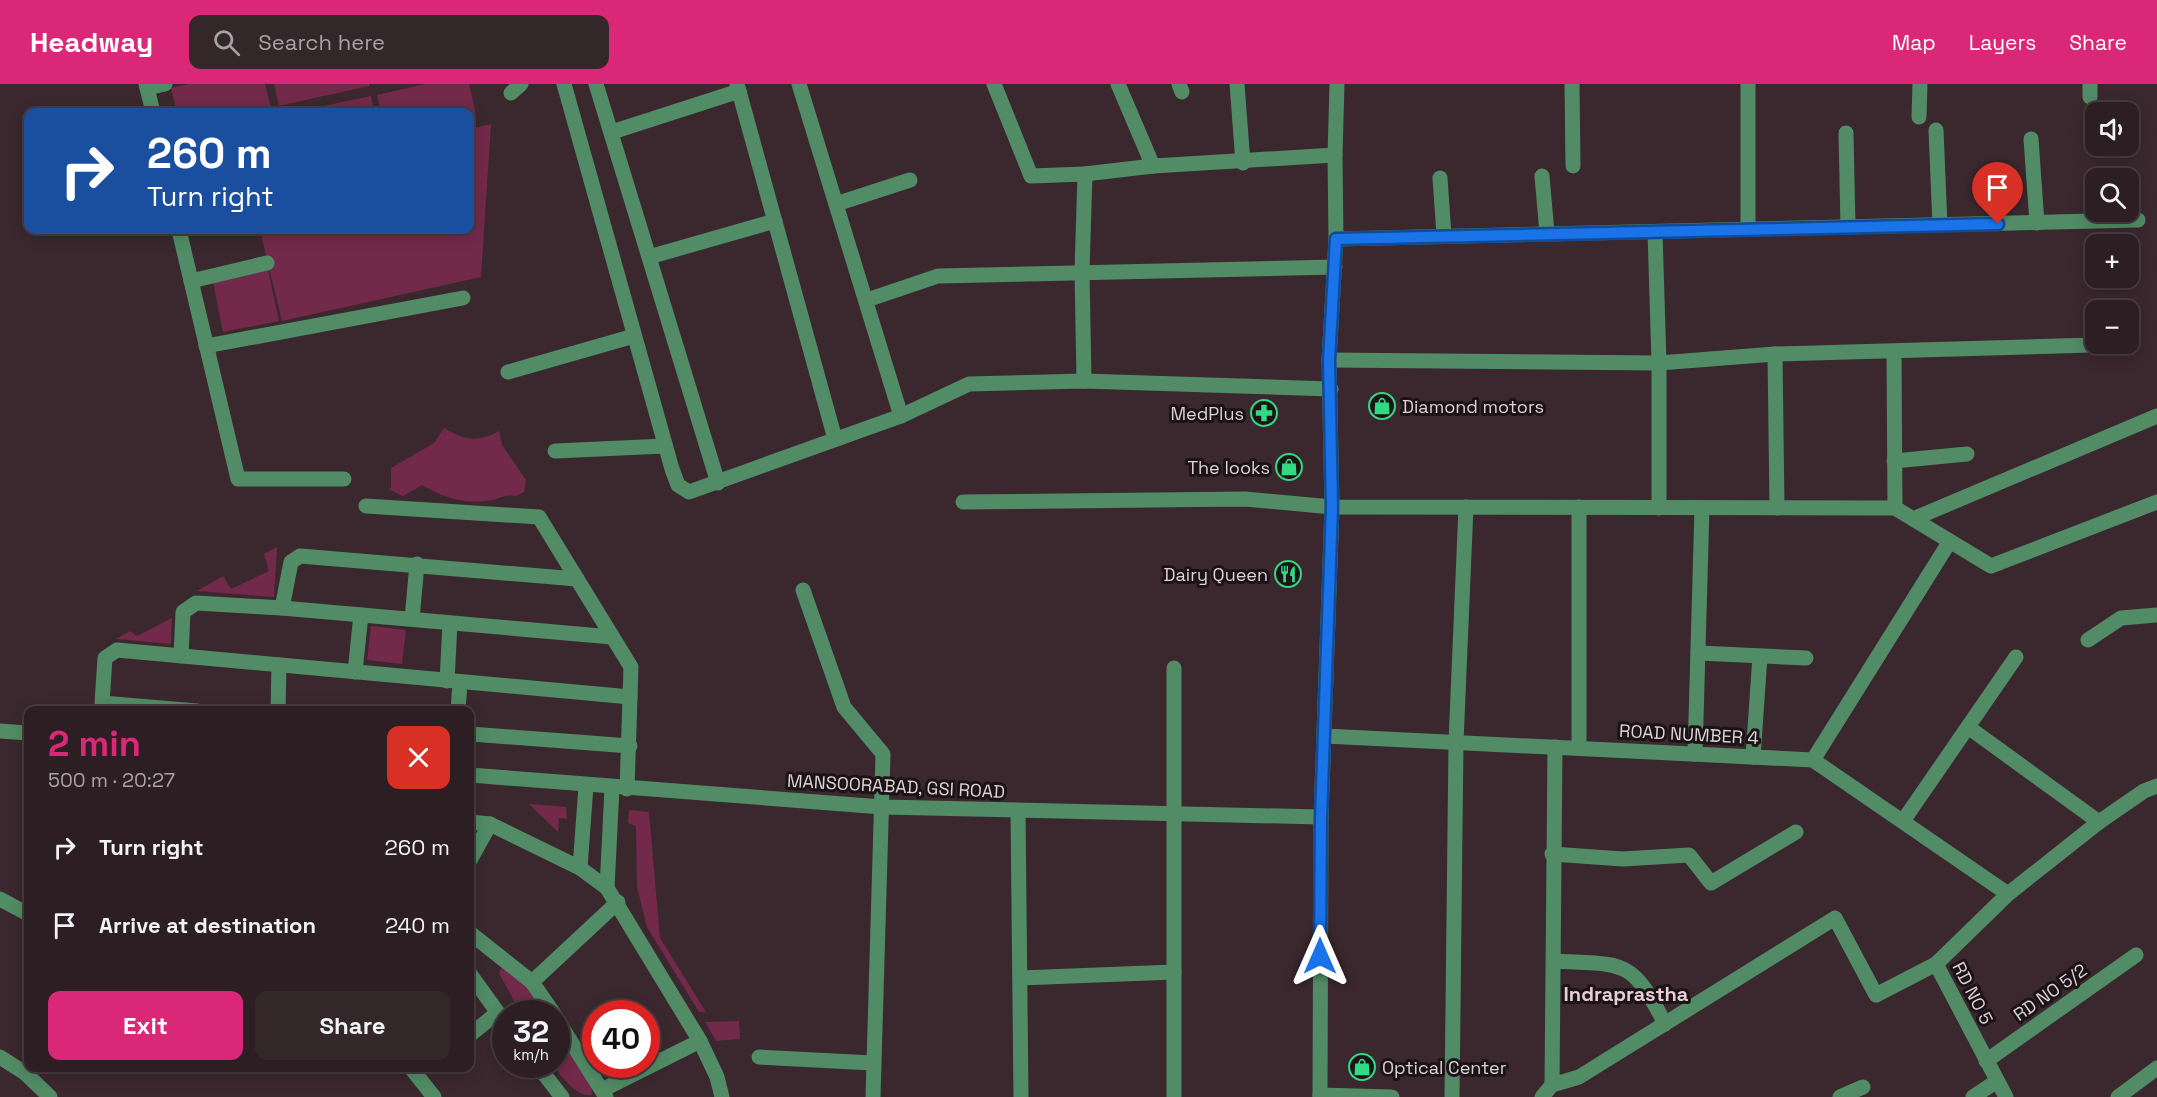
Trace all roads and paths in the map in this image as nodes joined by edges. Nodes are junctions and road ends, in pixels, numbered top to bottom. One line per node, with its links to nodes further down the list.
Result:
1 (165, 84): 12 (street)
2 (564, 84): 47 (street)
3 (596, 84): 17 (street)
4 (799, 84): 28 (street)
5 (994, 84): 24 (street)
6 (1118, 84): 22 (street)
7 (1237, 84): 21 (street)
8 (1337, 84): 20 (street)
9 (1572, 84): 23 (street)
10 (1748, 84): 34 (street)
11 (1920, 84): 15 (street)
12 (147, 86): 14 (street)
13 (738, 88): 17 (street); 29 (street)
14 (152, 108)
15 (1919, 117)
16 (1936, 130): 32 (street)
17 (612, 132): 40 (street)
18 (1846, 133): 33 (street)
19 (2031, 139): 31 (street)
20 (1335, 155): 21 (street); 39 (street)
21 (1243, 163): 22 (street)
22 (1153, 166): 24 (street)
23 (1573, 166)
24 (1085, 174): 43 (street)
25 (1542, 176): 36 (street)
26 (1440, 178): 38 (street)
27 (910, 180): 28 (street)
28 (836, 204): 46 (street)
29 (775, 221): 40 (street); 59 (street)
30 (2085, 222): 31 (street)
31 (2037, 223): 32 (street)
32 (1940, 225): 33 (street)
33 (1848, 227): 34 (street)
34 (1748, 229): 35 (street)
35 (1654, 232): 36 (street); 53 (street)
36 (1547, 233): 38 (street)
37 (180, 234): 44 (street)
38 (1444, 235): 39 (street)
39 (1336, 239): 42 (street)
40 (649, 258): 65 (street)
41 (267, 263): 44 (street)
42 (1335, 267): 43 (street); 52 (street)
43 (1082, 272): 46 (street); 55 (street)
44 (191, 281): 49 (street)
45 (463, 298): 49 (street)
46 (867, 300): 57 (street)
47 (634, 336): 54 (street); 60 (street)
48 (2085, 345): 50 (street)
49 (206, 346): 64 (street)
50 (1894, 352): 51 (street); 63 (street)
51 (1775, 354): 53 (street); 74 (street)
52 (1329, 360): 53 (street); 56 (street)
53 (1659, 363): 72 (street)
54 (508, 372)
55 (1084, 381): 56 (street); 57 (street)
56 (1330, 389): 69 (street)
57 (901, 416): 59 (street)
58 (2157, 416): 76 (street)
59 (835, 439): 65 (street)
60 (665, 446): 61 (street); 65 (street)
61 (555, 451)
62 (1967, 454): 63 (street)
63 (1894, 461): 75 (street)
64 (344, 478)
65 (718, 483)
66 (963, 502): 69 (street)
67 (2157, 502): 77 (street)
68 (366, 506): 79 (street)
69 (1332, 507): 70 (street); 105 (street)
70 (1466, 507): 71 (street); 106 (street)
71 (1579, 507): 72 (street); 109 (street)
72 (1659, 508): 73 (street)
73 (1702, 508): 74 (street); 88 (street)
74 (1777, 508): 75 (street)
75 (1895, 508): 76 (street)
76 (1913, 519): 77 (street)
77 (1950, 541): 112 (street)
78 (417, 564): 79 (street); 81 (street); 84 (street)
79 (577, 579): 86 (street)
80 (803, 590): 117 (street)
81 (282, 608): 82 (street); 89 (street)
82 (361, 615): 84 (street); 95 (street)
83 (2157, 615): 87 (street)
84 (412, 619): 85 (street)
85 (450, 623): 86 (street); 96 (street)
86 (612, 637): 97 (street)
87 (2088, 640)
88 (1698, 653): 90 (street); 110 (street)
89 (181, 656): 93 (street); 98 (street)
90 (1760, 656): 92 (street); 111 (street)
91 (2016, 657): 101 (street)
92 (1806, 658)
93 (279, 665): 95 (street); 99 (street)
94 (1174, 668): 119 (street)
95 (356, 672): 96 (street)
96 (453, 681): 97 (street); 100 (street)
97 (630, 697): 107 (street)
98 (137, 706)
99 (278, 706)
100 (457, 706)
101 (1968, 727): 121 (street); 123 (street)
102 (0, 730): 103 (street)
103 (24, 733)
104 (474, 734): 107 (street)
105 (1325, 736): 106 (street, ROAD NUMBER 4); 120 (street)
106 (1456, 742): 108 (street, ROAD NUMBER 4); 169 (street)
107 (630, 746): 116 (street)
108 (1555, 747): 109 (street, ROAD NUMBER 4); 127 (street)
109 (1579, 748): 110 (street, ROAD NUMBER 4)
110 (1695, 754): 111 (street, ROAD NUMBER 4)
111 (1753, 757): 112 (street, ROAD NUMBER 4)
112 (1812, 760): 121 (street)
113 (474, 775): 114 (street, MANSOORABAD, GSI ROAD)
114 (586, 786): 116 (street, MANSOORABAD, GSI ROAD); 128 (street)
115 (2157, 786): 123 (street, RD NO 5)
116 (620, 789): 117 (street, MANSOORABAD, GSI ROAD); 129 (street)
117 (882, 807): 118 (street, MANSOORABAD, GSI ROAD); 152 (street)
118 (1018, 812): 119 (street, MANSOORABAD, GSI ROAD); 139 (street)
119 (1175, 816): 120 (street, MANSOORABAD, GSI ROAD); 138 (street)
120 (1321, 817): 160 (street)
121 (1903, 821): 130 (street)
122 (474, 822): 124 (street)
123 (2098, 822): 130 (street, RD NO 5)
124 (490, 824): 126 (street); 128 (street)
125 (1796, 832): 127 (street)
126 (474, 853)
127 (1552, 854): 136 (street)
128 (580, 868): 129 (street)
129 (607, 888): 132 (street)
130 (2008, 894): 137 (street, RD NO 5)
131 (0, 899): 133 (street)
132 (618, 902): 141 (street); 148 (street)
133 (24, 912)
134 (474, 936): 141 (street)
135 (2136, 956): 151 (street, RD NO 5/2)
136 (1554, 961): 145 (street); 158 (street)
137 (1936, 964): 145 (street); 151 (street, RD NO 5)
138 (1174, 972): 139 (street); 167 (street)
139 (1020, 978): 166 (street)
140 (474, 980): 143 (street)
141 (532, 982): 142 (street)
142 (544, 1000)
143 (492, 1005)
144 (492, 1023): 146 (street)
145 (1665, 1024): 158 (street)
146 (474, 1033)
147 (570, 1039): 159 (street)
148 (700, 1041): 159 (street); 164 (street)
149 (0, 1057): 161 (street)
150 (759, 1057): 152 (street)
151 (1986, 1061): 156 (street, RD NO 5)
152 (872, 1063): 165 (street)
153 (2157, 1068): 173 (street)
154 (420, 1072): 162 (street)
155 (547, 1078): 163 (street)
156 (1997, 1081): 171 (street); 172 (street, RD NO 5)
157 (1863, 1088): 170 (street)
158 (1547, 1091)
159 (605, 1093)
160 (1320, 1096): 168 (street)
161 (50, 1097)
162 (434, 1097)
163 (562, 1097)
164 (723, 1097)
165 (873, 1097)
166 (1021, 1097)
167 (1174, 1097)
168 (1392, 1097)
169 (1452, 1097)
170 (1840, 1097)
171 (1973, 1097)
172 (2006, 1097)
173 (2118, 1097)

